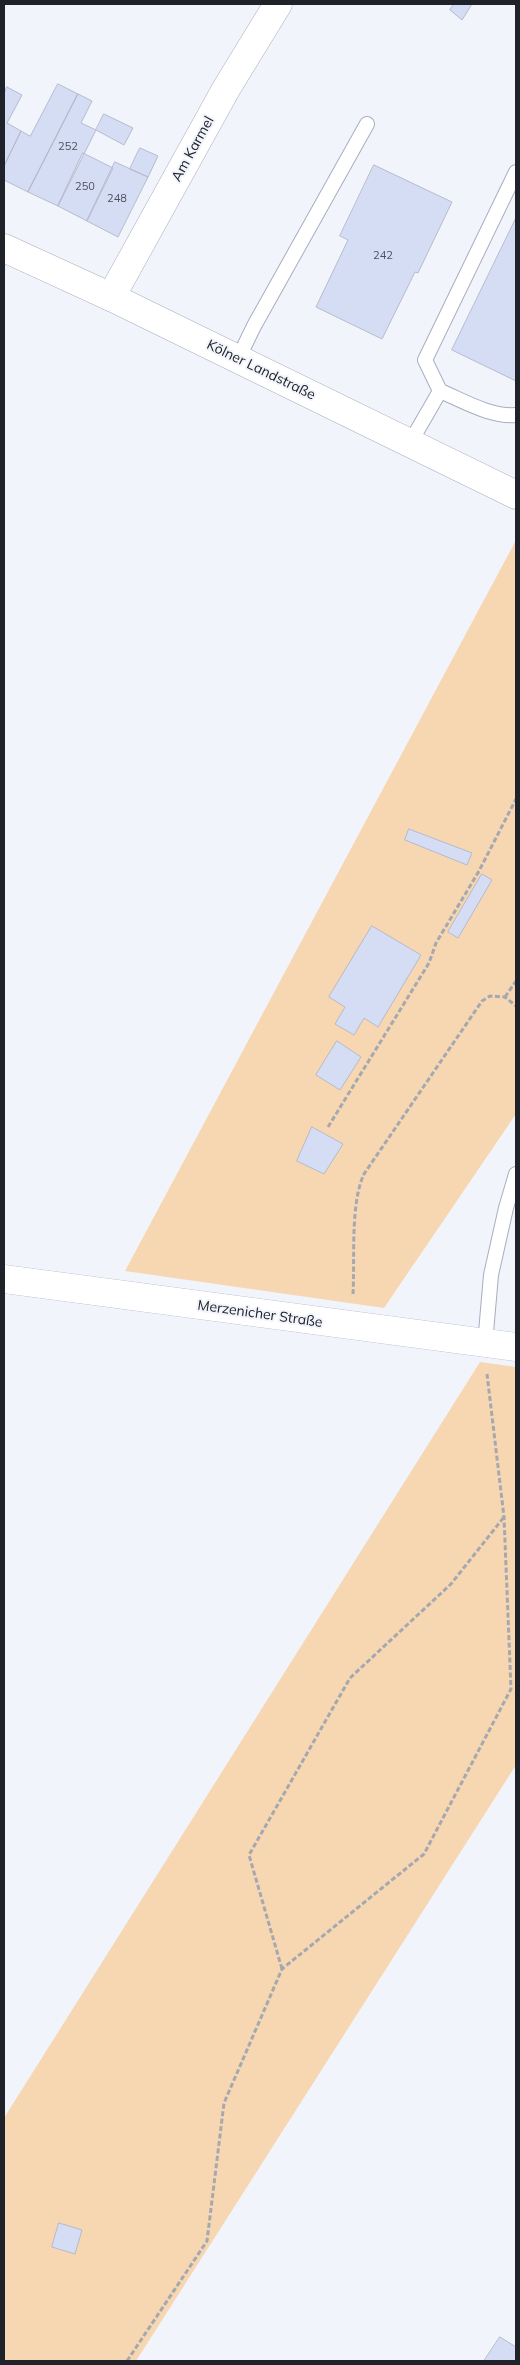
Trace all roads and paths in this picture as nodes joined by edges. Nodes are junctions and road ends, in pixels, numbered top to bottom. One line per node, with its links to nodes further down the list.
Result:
1 (278, 4): 5 (street, Am Karmel)
2 (367, 124): 6 (lane)
3 (516, 172): 7 (lane)
4 (4, 248): 5 (street, Kölner Landstraße)
5 (111, 297): 6 (street, Kölner Landstraße)
6 (238, 359): 9 (street, Kölner Landstraße)
7 (440, 391): 8 (lane); 9 (lane)
8 (516, 416)
9 (410, 443): 10 (street, Kölner Landstraße)
10 (516, 495)
11 (516, 799): 15 (path)
12 (516, 981): 13 (path)
13 (505, 997): 14 (path); 18 (path)
14 (516, 1006)
15 (328, 1127)
16 (516, 1174): 19 (lane)
17 (4, 1279): 18 (street, Merzenicher Straße)
18 (352, 1326): 19 (street, Merzenicher Straße)
19 (478, 1343): 20 (street, Merzenicher Straße); 21 (path)
20 (516, 1347)
21 (504, 1516): 22 (path); 22 (path)
22 (282, 1969): 23 (path)
23 (127, 2361)

